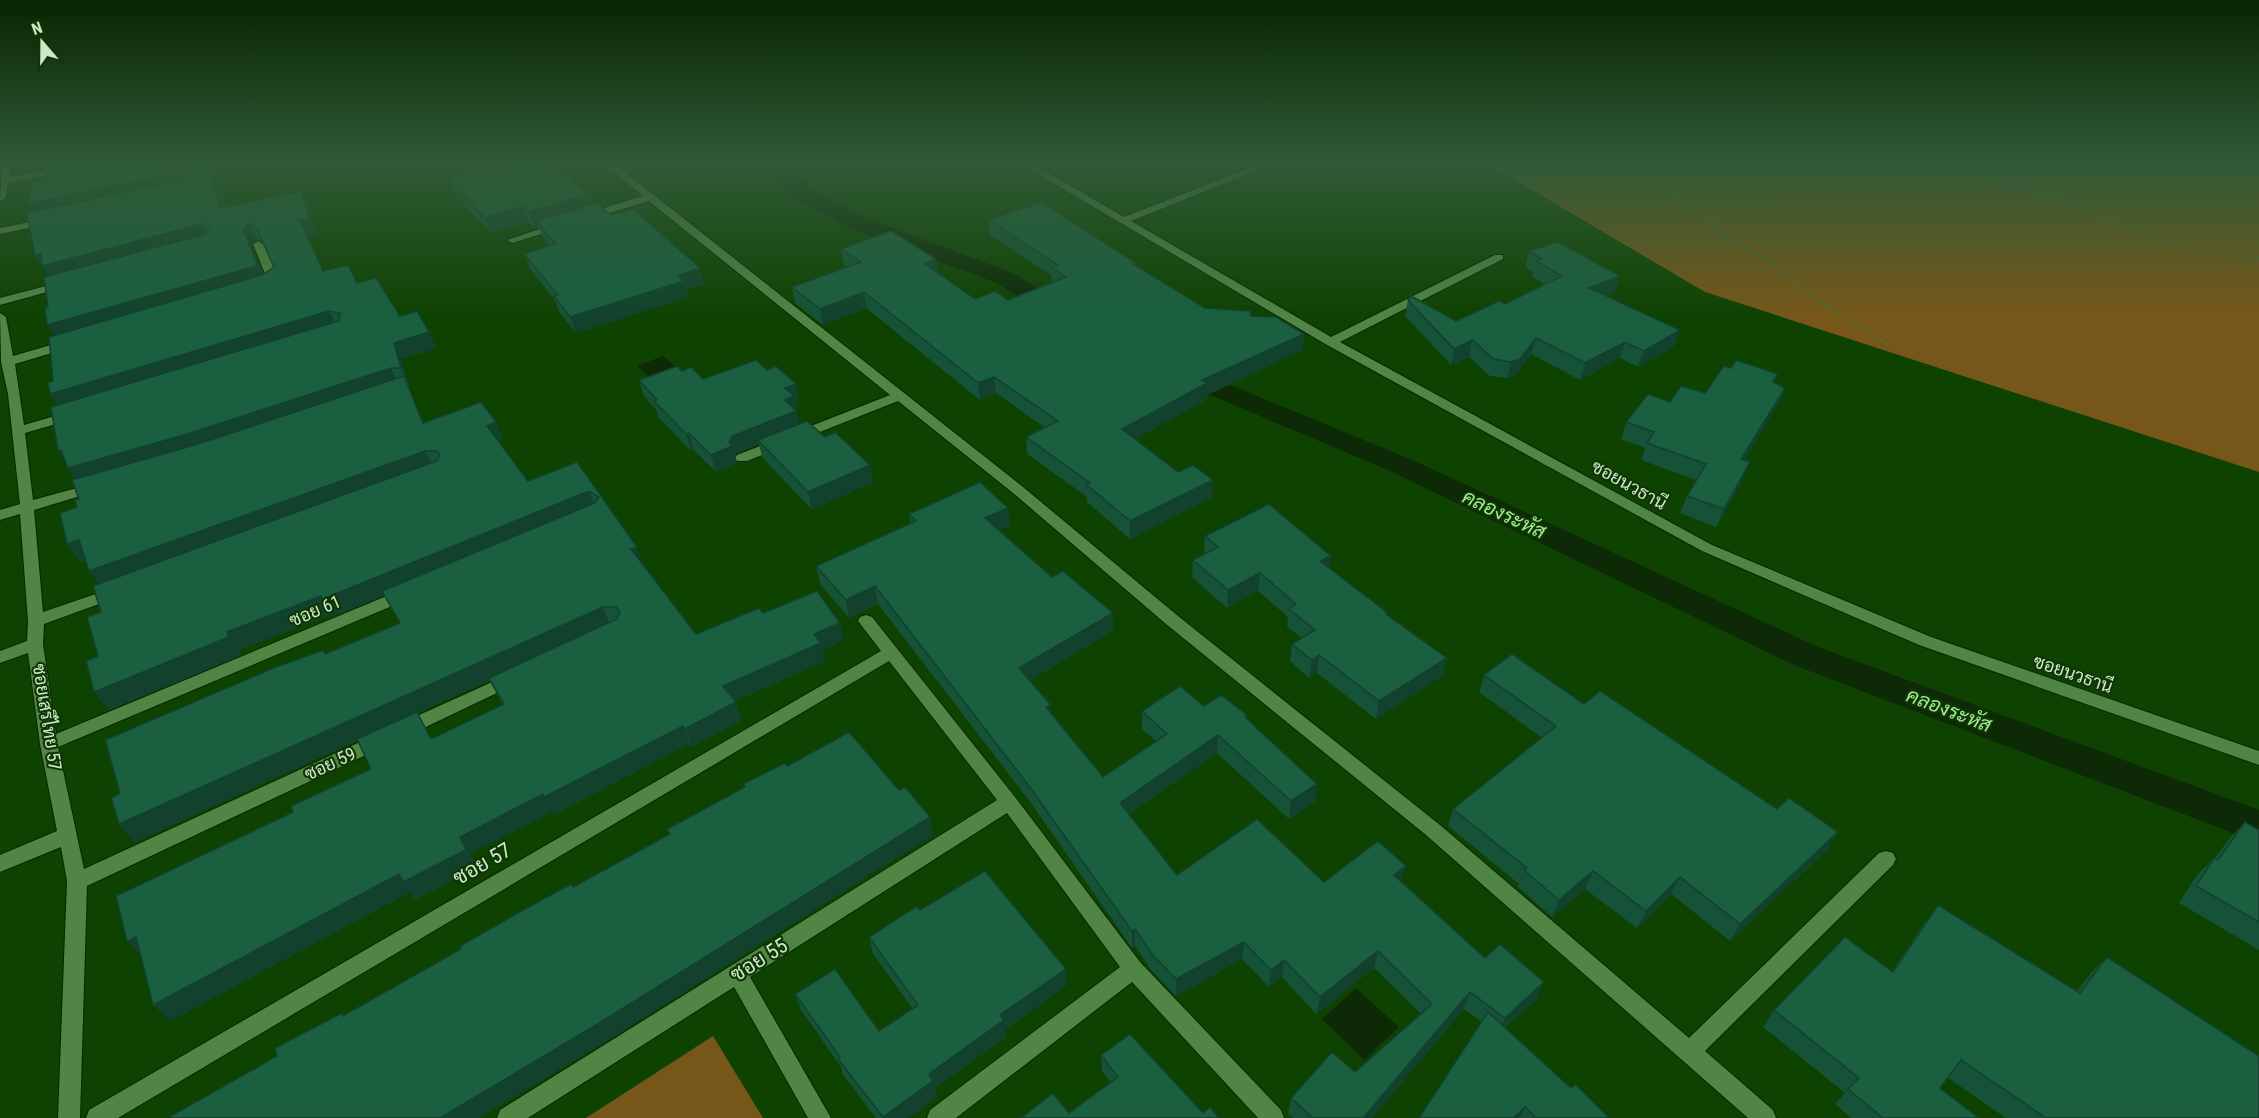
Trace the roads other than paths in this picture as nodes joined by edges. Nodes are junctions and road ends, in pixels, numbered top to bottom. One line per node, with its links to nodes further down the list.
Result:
1 (599, 213): 5 (street)
2 (668, 213): 21 (street)
3 (1112, 213): 7 (street, ซอยนวธานี)
4 (1142, 213): 7 (street)
5 (580, 219)
6 (56, 220): 9 (street)
7 (1124, 220): 18 (street, ซอยนวธานี)
8 (569, 222): 10 (street)
9 (0, 231)
10 (512, 240)
11 (258, 244): 14 (street)
12 (1499, 257): 18 (street)
13 (77, 281): 15 (street)
14 (262, 288)
15 (0, 302)
16 (0, 317): 19 (street, ซอยเสรีไทย 57)
17 (86, 339): 19 (street)
18 (1331, 342): 37 (street, ซอยนวธานี)
19 (7, 362): 20 (street, ซอยเสรีไทย 57)
20 (7, 396): 23 (street, ซอยเสรีไทย 57)
21 (899, 396): 24 (street); 45 (street)
22 (85, 411): 23 (street)
23 (18, 431): 26 (street, ซอยเสรีไทย 57)
24 (742, 458)
25 (108, 483): 26 (street)
26 (27, 506): 27 (street); 30 (street, ซอยเสรีไทย 57)
27 (0, 515)
28 (125, 588): 30 (street)
29 (421, 588): 36 (street, ซอย 61)
30 (36, 621): 32 (street, ซอยเสรีไทย 57)
31 (866, 621): 33 (street)
32 (35, 644): 34 (street); 36 (street, ซอยเสรีไทย 57)
33 (892, 652): 38 (street); 47 (street, ซอย 57)
34 (0, 657)
35 (530, 671): 42 (street, ซอย 59)
36 (49, 744): 39 (street, ซอยเสรีไทย 57)
37 (2259, 758)
38 (1010, 802): 43 (street); 44 (street, ซอย 55)
39 (68, 835): 41 (street); 42 (street, ซอยเสรีไทย 57)
40 (1886, 859): 45 (street)
41 (0, 864)
42 (77, 881): 46 (street, ซอยเสรีไทย 57)
43 (1133, 969): 50 (street); 51 (street)
44 (737, 974): 48 (street, ซอย 55); 49 (street)
45 (1689, 1052): 52 (street)
46 (69, 1118)
47 (97, 1118)
48 (508, 1118)
49 (820, 1118)
50 (938, 1118)
51 (1273, 1118)
52 (1765, 1118)

